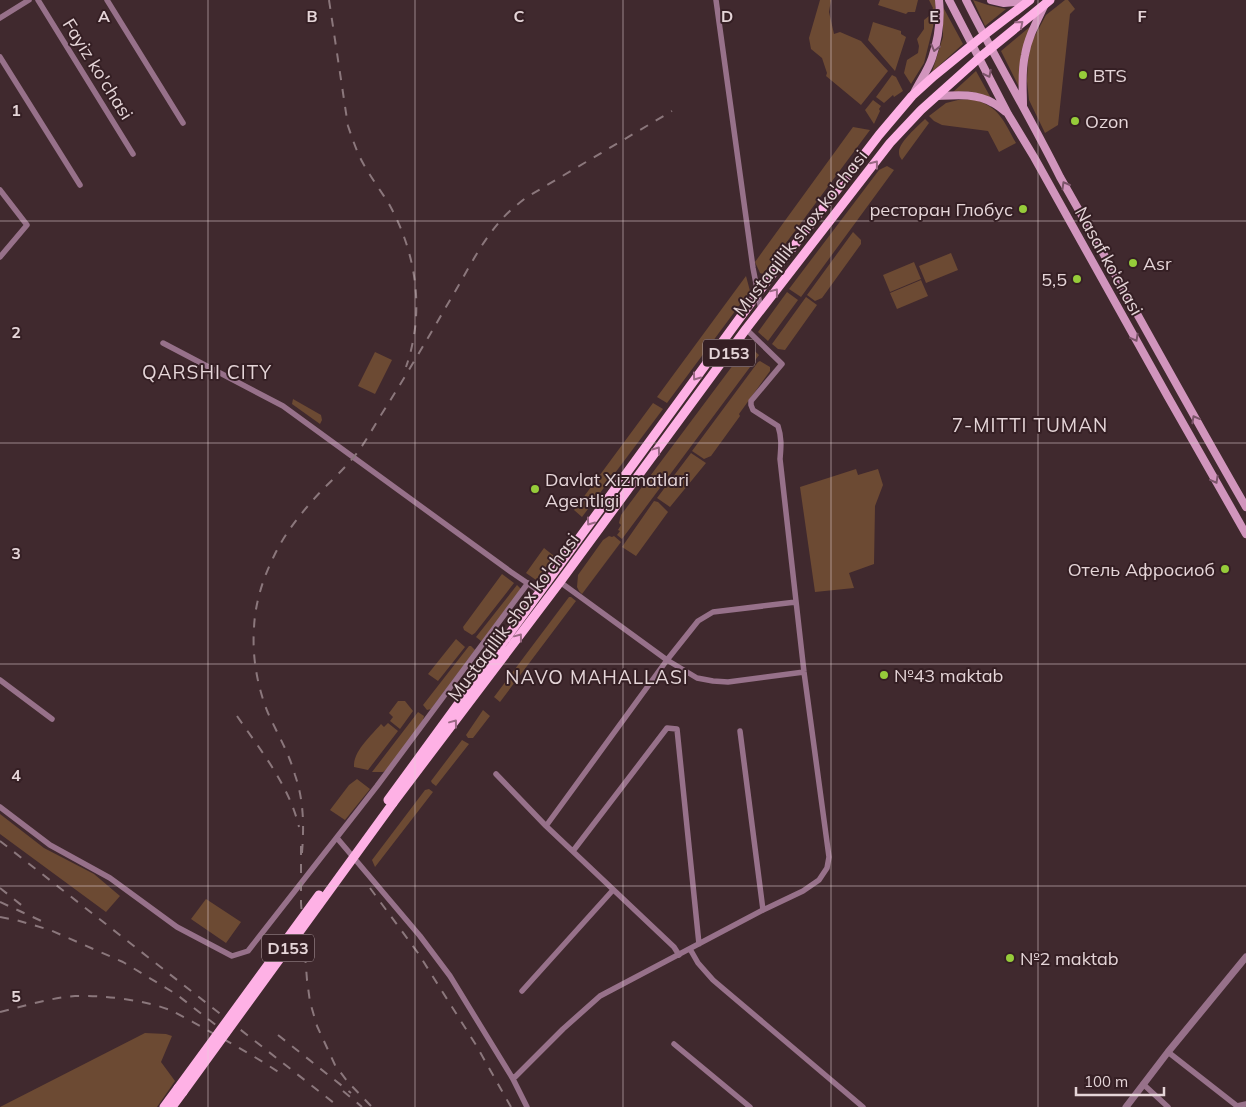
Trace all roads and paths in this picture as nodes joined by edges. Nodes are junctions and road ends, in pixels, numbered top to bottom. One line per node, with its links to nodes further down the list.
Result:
1 (29, 0): 11 (street)
2 (38, 0): 23 (street, Fayiz ko'chasi)
3 (107, 0): 21 (street)
4 (716, 0): 28 (street)
5 (939, 0): 17 (main road, one-way to 17)
6 (949, 0): 13 (main road, Nasaf ko‘chasi)
7 (966, 0): 12 (main road, Nasaf ko‘chasi)
8 (991, 0): 9 (main road)
9 (1029, 1): 12 (main road, Mustaqillik shox ko'chasi)
10 (1048, 2): 14 (main road, Mustaqillik shox ko'chasi, one-way to 10); 19 (main road)
11 (0, 18)
12 (983, 36): 13 (main road, Mustaqillik shox ko'chasi / D153); 14 (main road, Nasaf ko‘chasi)
13 (972, 45): 16 (main road, Nasaf ko‘chasi); 17 (main road, Mustaqillik shox ko'chasi / D153)
14 (991, 49): 16 (main road, Mustaqillik shox ko'chasi / D153); 19 (main road, Nasaf ko‘chasi)
15 (0, 57): 25 (street)
16 (980, 58): 18 (main road, Mustaqillik shox ko'chasi / D153); 20 (main road, Nasaf ko‘chasi, one-way to 20)
17 (912, 96): 28 (main road, Mustaqillik shox ko'chasi / D153)
18 (937, 96): 20 (main road); 29 (main road, Mustaqillik shox ko'chasi / D153, one-way to 18)
19 (1024, 108): 22 (main road, Nasaf ko‘chasi)
20 (1008, 114): 24 (main road, Nasaf ko‘chasi)
21 (183, 123)
22 (1045, 148): 24 (main road); 33 (main road, Nasaf ko‘chasi, one-way to 22)
23 (133, 154)
24 (1034, 157): 34 (main road, Nasaf ko‘chasi, one-way to 34)
25 (80, 186)
26 (0, 190): 27 (street)
27 (0, 257)
28 (758, 293): 29 (street); 30 (main road, Mustaqillik shox ko'chasi / D153)
29 (761, 310): 31 (main road, Mustaqillik shox ko'chasi / D153)
30 (737, 321): 31 (main road); 37 (main road, Mustaqillik shox ko'chasi / D153, one-way to 37)
31 (746, 329): 35 (main road, Mustaqillik shox ko'chasi / D153, one-way to 31); 38 (street)
32 (162, 343): 36 (street)
33 (1246, 507)
34 (1246, 534)
35 (560, 582): 39 (street); 41 (main road, Mustaqillik shox ko'chasi / D153, one-way to 35)
36 (528, 583): 37 (street); 50 (street)
37 (539, 591): 40 (main road, Mustaqillik shox ko'chasi / D153)
38 (796, 602): 39 (street); 42 (street)
39 (667, 660): 42 (street); 49 (street)
40 (488, 662): 41 (main road); 47 (main road, Mustaqillik shox ko'chasi / D153)
41 (496, 667): 47 (main road, Mustaqillik shox ko'chasi / D153, one-way to 41)
42 (804, 672): 53 (street)
43 (0, 680): 44 (street)
44 (52, 719)
45 (740, 731): 53 (street)
46 (496, 774): 49 (street)
47 (390, 801): 63 (main road, D153, bridge)
48 (0, 807): 50 (street)
49 (546, 826): 51 (street)
50 (337, 838): 61 (street)
51 (573, 851): 52 (street); 54 (street)
52 (613, 890): 56 (street); 58 (street)
53 (763, 910): 54 (street)
54 (699, 944): 55 (street)
55 (690, 949): 56 (street); 69 (street)
56 (680, 955): 61 (street)
57 (1246, 957): 60 (street)
58 (522, 991)
59 (674, 1044): 68 (street)
60 (1168, 1052): 62 (street); 64 (street)
61 (513, 1079): 67 (street)
62 (1143, 1084): 70 (street); 71 (street)
63 (180, 1090): 65 (main road, D153); 66 (main road, D153)
64 (1246, 1104)
65 (164, 1107)
66 (172, 1107)
67 (527, 1107)
68 (750, 1107)
69 (863, 1107)
70 (1126, 1107)
71 (1168, 1107)

